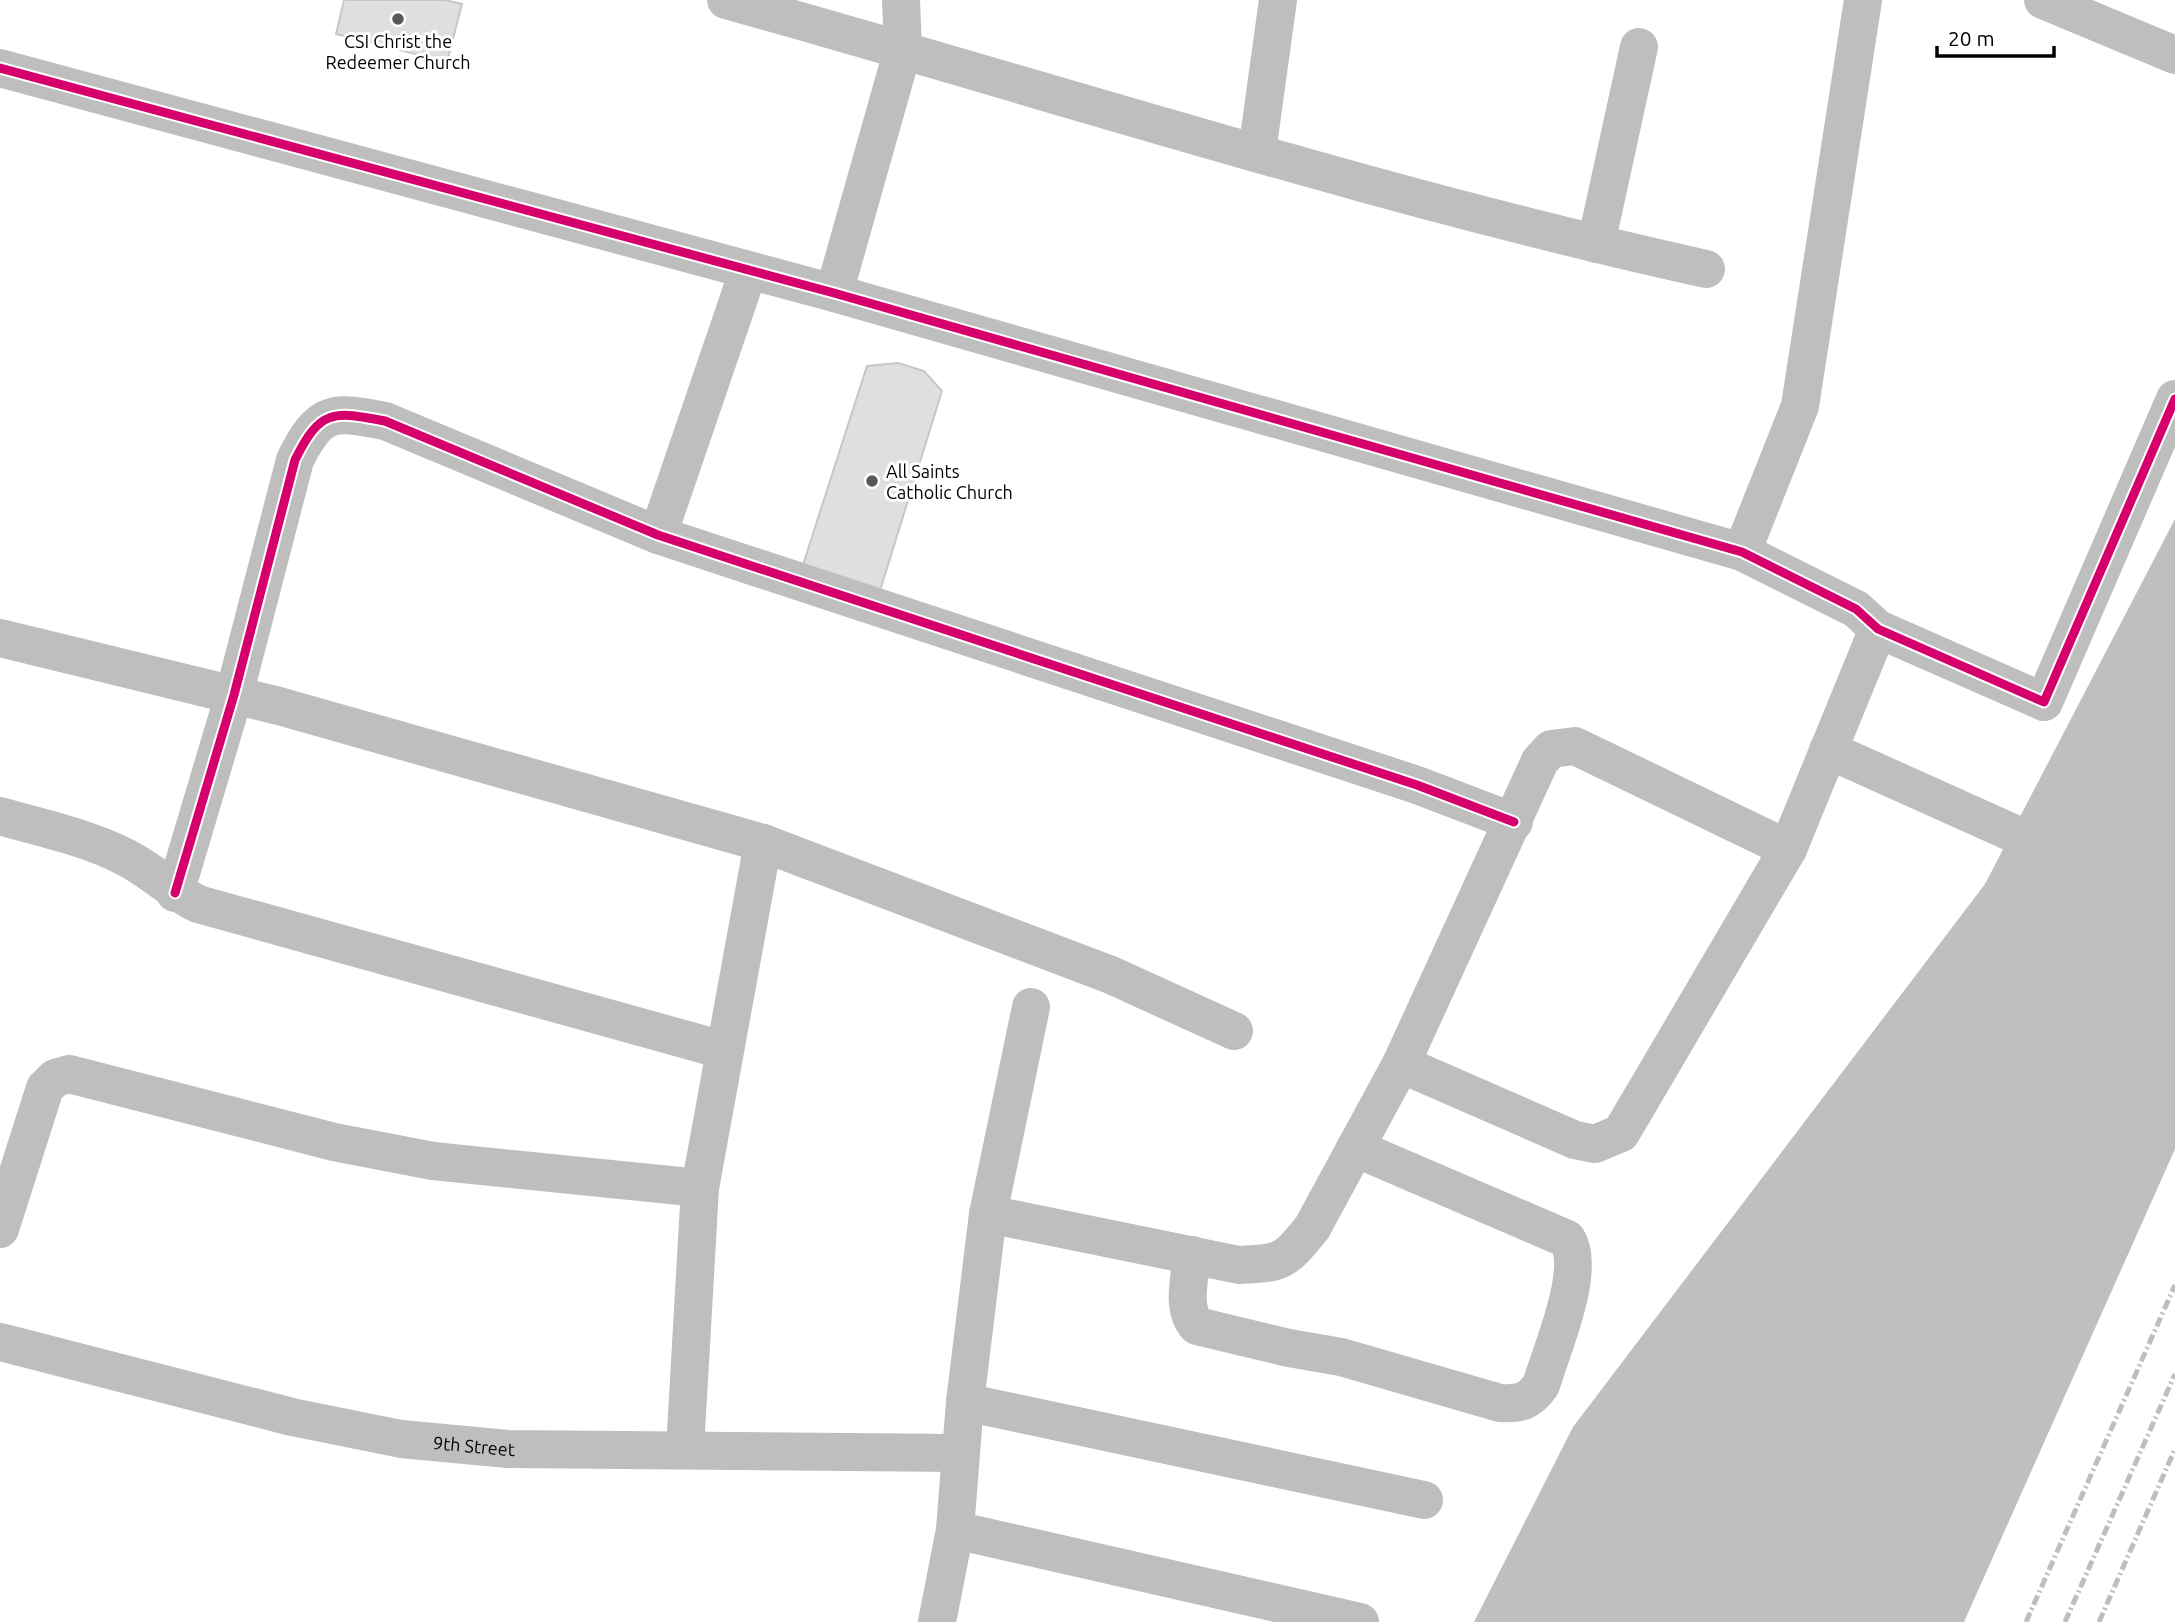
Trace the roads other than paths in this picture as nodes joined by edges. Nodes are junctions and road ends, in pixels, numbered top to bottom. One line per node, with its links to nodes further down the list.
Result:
1 (726, 0): 7 (street)
2 (901, 0): 7 (street)
3 (1278, 0): 10 (street)
4 (1863, 0): 17 (street)
5 (2043, 0): 8 (street)
6 (1639, 47): 11 (street)
7 (903, 49): 10 (street); 14 (street)
8 (2175, 55)
9 (0, 68): 13 (street)
10 (1257, 152): 11 (street)
11 (1596, 244): 12 (street)
12 (1706, 269)
13 (748, 272): 14 (street); 16 (street)
14 (834, 293): 17 (street)
15 (2175, 399): 18 (street)
16 (658, 535): 20 (street); 23 (street)
17 (1742, 552): 18 (street)
18 (1878, 629): 21 (street)
19 (0, 638): 20 (street)
20 (234, 695): 24 (street); 27 (street)
21 (1828, 750): 25 (street); 26 (street)
22 (0, 816): 27 (street)
23 (1514, 822): 26 (street); 31 (street)
24 (763, 843): 29 (street); 30 (street)
25 (2035, 843)
26 (1788, 849): 31 (street)
27 (175, 893): 30 (street)
28 (1031, 1007): 34 (street)
29 (1234, 1031)
30 (723, 1050): 33 (street)
31 (1401, 1064): 32 (street)
32 (1355, 1148): 36 (street); 36 (street)
33 (700, 1188): 35 (street); 39 (street)
34 (988, 1214): 36 (street); 38 (street)
35 (0, 1229)
36 (1192, 1255)
37 (0, 1342): 39 (street, 9th Street)
38 (965, 1402): 40 (street); 41 (street)
39 (685, 1449): 40 (street, 9th Street)
40 (960, 1453): 42 (street)
41 (1424, 1500)
42 (955, 1530): 43 (street); 44 (street)
43 (937, 1622)
44 (1360, 1622)

